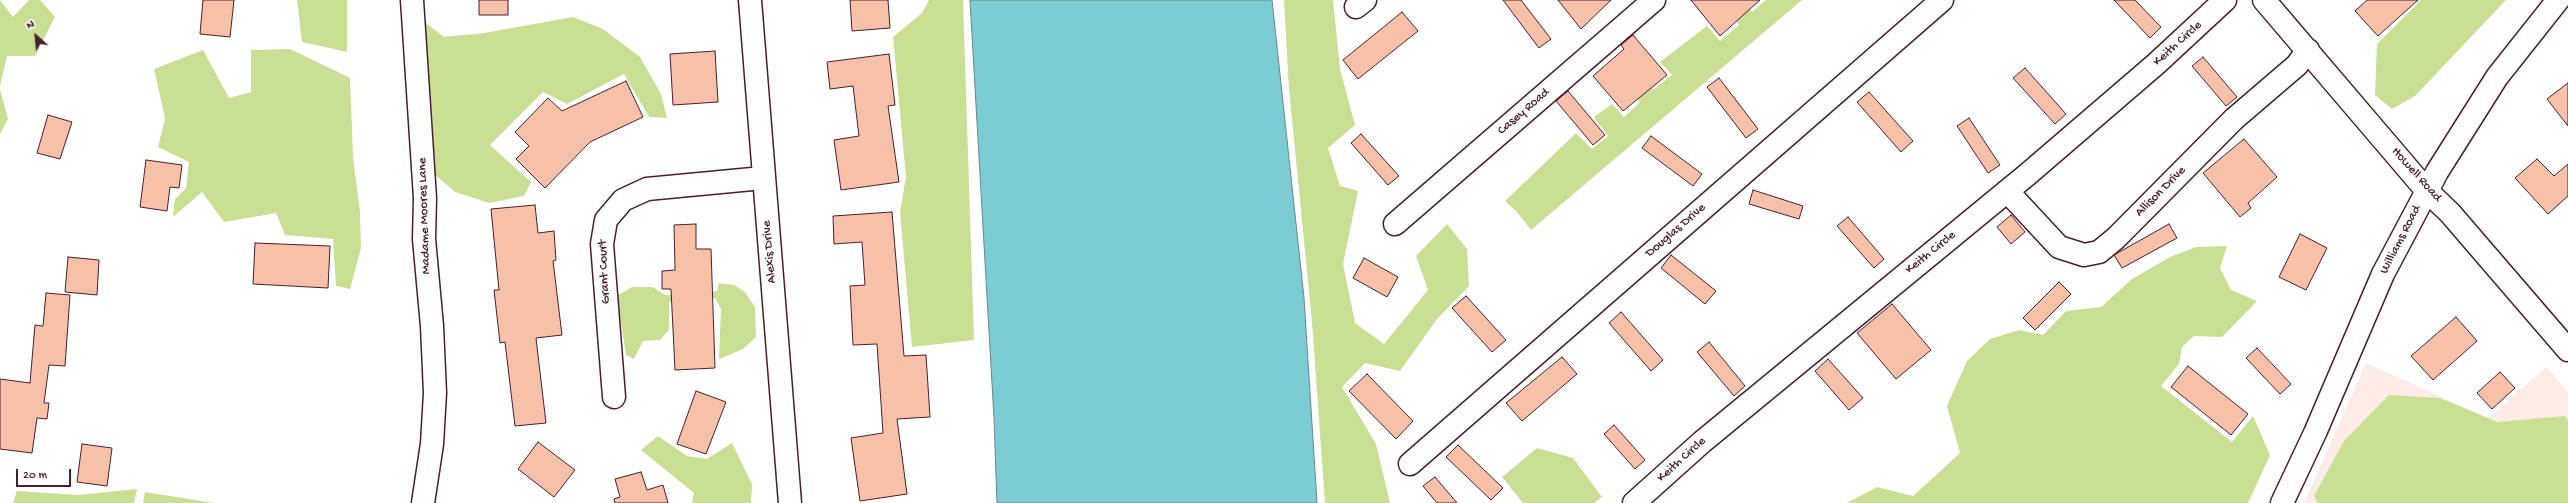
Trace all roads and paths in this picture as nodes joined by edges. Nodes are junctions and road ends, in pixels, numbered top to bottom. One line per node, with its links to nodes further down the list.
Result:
1 (412, 0): 16 (street, Madame Moores Lane)
2 (750, 0): 9 (street, Alexis Drive)
3 (1654, 0): 12 (street, Casey Road)
4 (1942, 0): 15 (street, Douglas Drive)
5 (2225, 0): 10 (street, Keith Circle)
6 (2264, 0): 8 (street, Howell Road)
7 (2558, 0): 11 (street, Williams Road)
8 (2308, 50): 10 (street, Allison Drive); 11 (street, Howell Road)
9 (763, 178): 14 (street, Grant Court); 17 (street, Alexis Drive)
10 (2007, 191): 18 (street, Keith Circle)
11 (2427, 191): 13 (street, Howell Road); 19 (street, Williams Road)
12 (1395, 224)
13 (2568, 350)
14 (614, 397)
15 (1410, 464)
16 (423, 503)
17 (790, 503)
18 (1634, 503)
19 (2282, 503)

